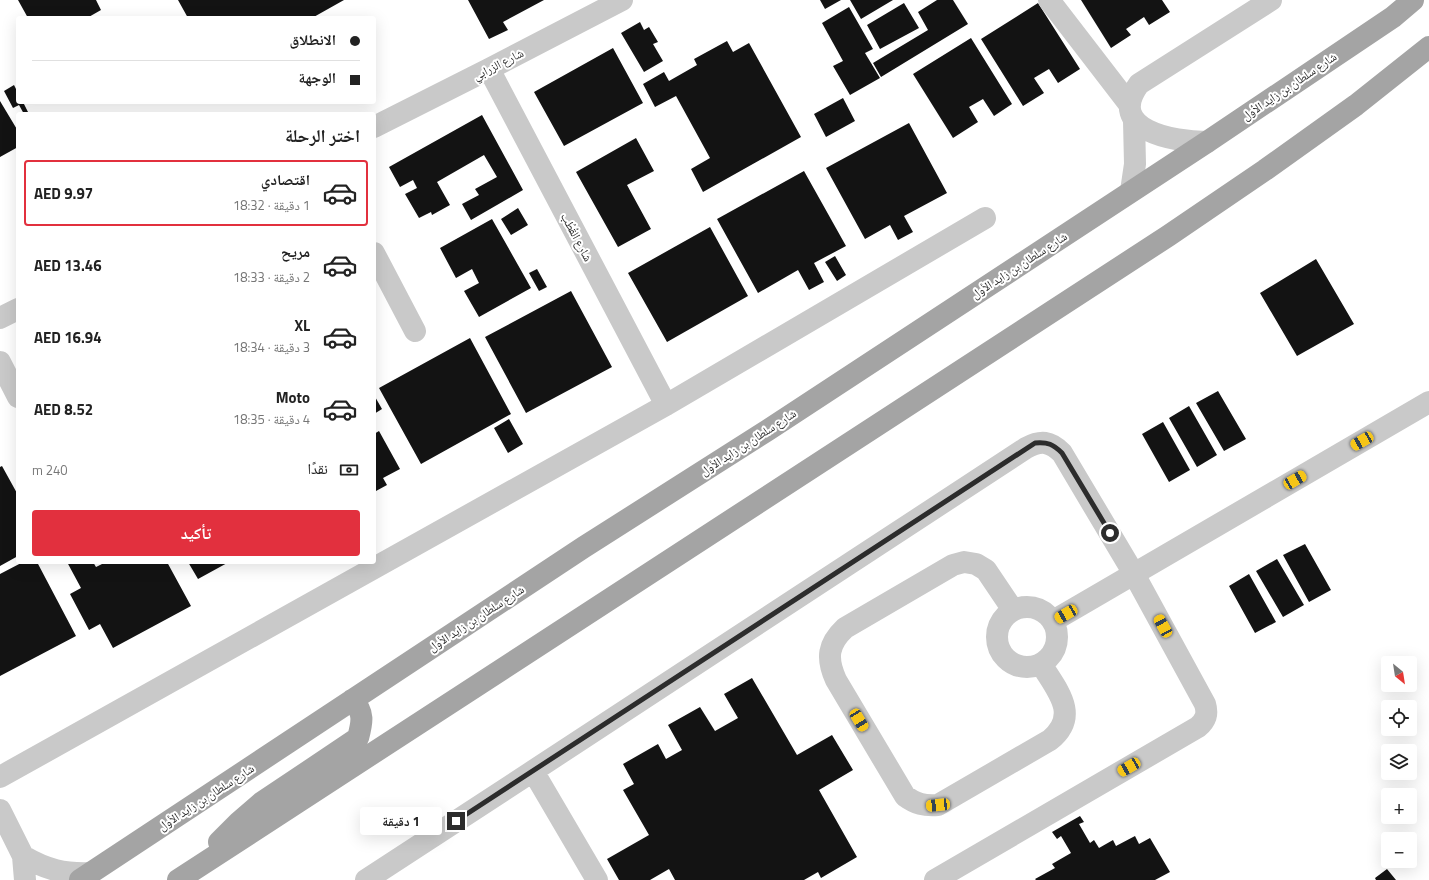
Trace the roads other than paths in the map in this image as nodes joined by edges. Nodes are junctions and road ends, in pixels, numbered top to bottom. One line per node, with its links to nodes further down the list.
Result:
1 (622, 0): 6 (street, شارع الزرابي)
2 (1050, 0): 7 (street)
3 (1271, 0): 7 (street)
4 (1413, 0): 9 (main road, شارع سلطان بن زايد الأول)
5 (1429, 48): 29 (main road)
6 (489, 69): 8 (street, شارع الزرابي); 19 (street, شارع القُطُب)
7 (1132, 113): 9 (street); 10 (street)
8 (376, 126)
9 (1207, 142): 10 (main road, شارع سلطان بن زايد الأول)
10 (1131, 191): 24 (main road, شارع سلطان بن زايد الأول)
11 (985, 218): 19 (street)
12 (376, 257): 15 (street)
13 (16, 309): 14 (street)
14 (0, 318)
15 (415, 331)
16 (0, 362): 17 (street)
17 (16, 393)
18 (1429, 402): 20 (street)
19 (666, 405): 26 (street)
20 (1134, 574): 22 (street); 25 (street); 35 (street)
21 (1012, 610): 22 (street); 23 (street); 23 (street)
22 (1053, 621): 23 (street)
23 (1041, 664)
24 (352, 700): 29 (main road); 30 (main road, شارع سلطان بن زايد الأول)
25 (534, 771): 33 (street); 34 (street)
26 (0, 777)
27 (3, 823): 28 (street)
28 (23, 856): 30 (street); 31 (street)
29 (199, 866): 32 (main road)
30 (86, 876)
31 (25, 880)
32 (178, 880)
33 (366, 880)
34 (597, 880)
35 (935, 880)

